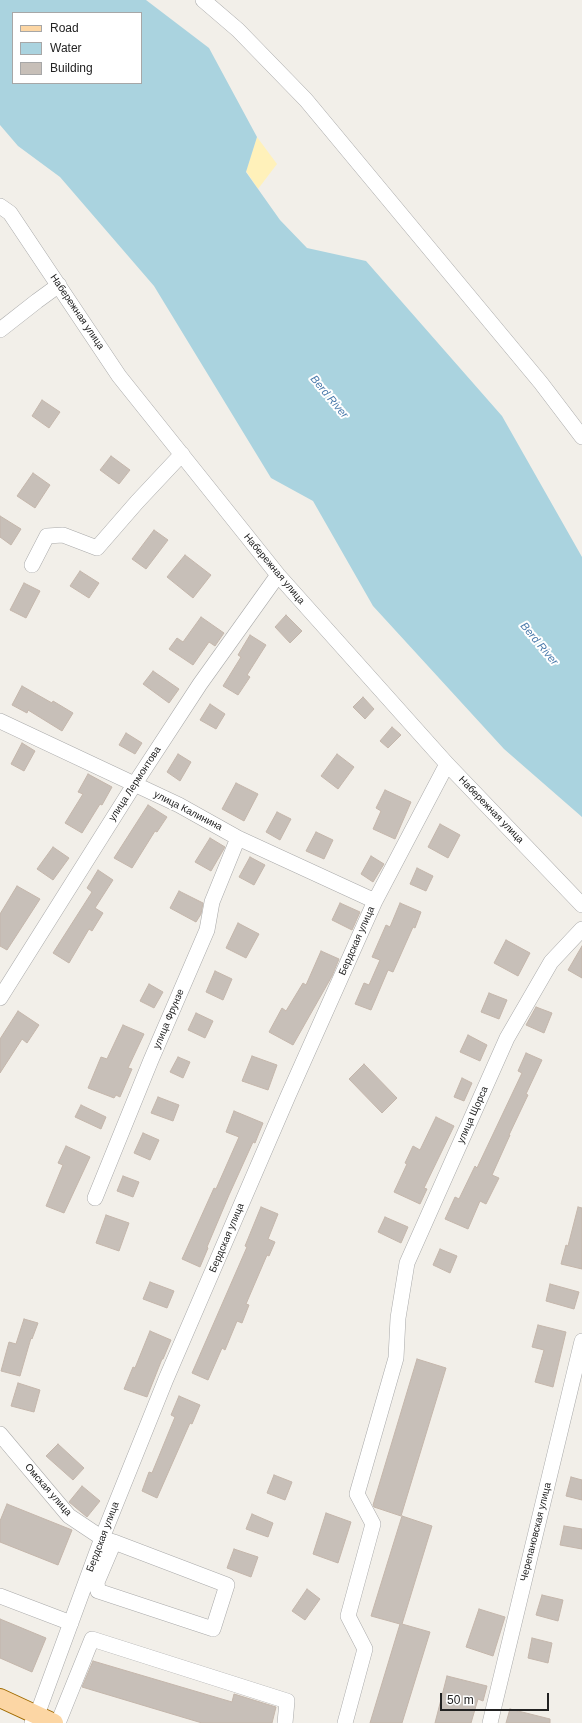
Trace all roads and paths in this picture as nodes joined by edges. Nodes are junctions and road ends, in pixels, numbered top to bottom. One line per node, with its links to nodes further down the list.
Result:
1 (203, 0): 5 (street)
2 (0, 206): 3 (street, Набережная улица)
3 (59, 285): 4 (street); 6 (street, Набережная улица)
4 (0, 330)
5 (582, 437)
6 (182, 454): 7 (street); 8 (street, Набережная улица)
7 (32, 565)
8 (278, 575): 10 (street, Набережная улица); 11 (street, улица Лермонтова)
9 (0, 721): 11 (street, улица Калинина)
10 (448, 764): 13 (street, Бердская улица); 14 (street, Набережная улица)
11 (134, 785): 12 (street, улица Калинина); 16 (street, улица Лермонтова)
12 (238, 838): 13 (street, улица Калинина); 17 (street, улица Фрунзе)
13 (375, 901): 20 (street, Бердская улица)
14 (582, 905)
15 (582, 929): 28 (street, улица Щорса)
16 (0, 998)
17 (95, 1198)
18 (582, 1342): 29 (street, Черепановская улица)
19 (0, 1434): 20 (street, Омская улица)
20 (108, 1540): 20 (street, Омская улица); 22 (street, Бердская улица)
21 (0, 1596): 22 (street)
22 (71, 1623): 24 (street, Бердская улица)
23 (0, 1698): 24 (main road)
24 (34, 1719): 25 (main road)
25 (54, 1723)
26 (58, 1723): 27 (street)
27 (285, 1723)
28 (345, 1723)
29 (490, 1723)

